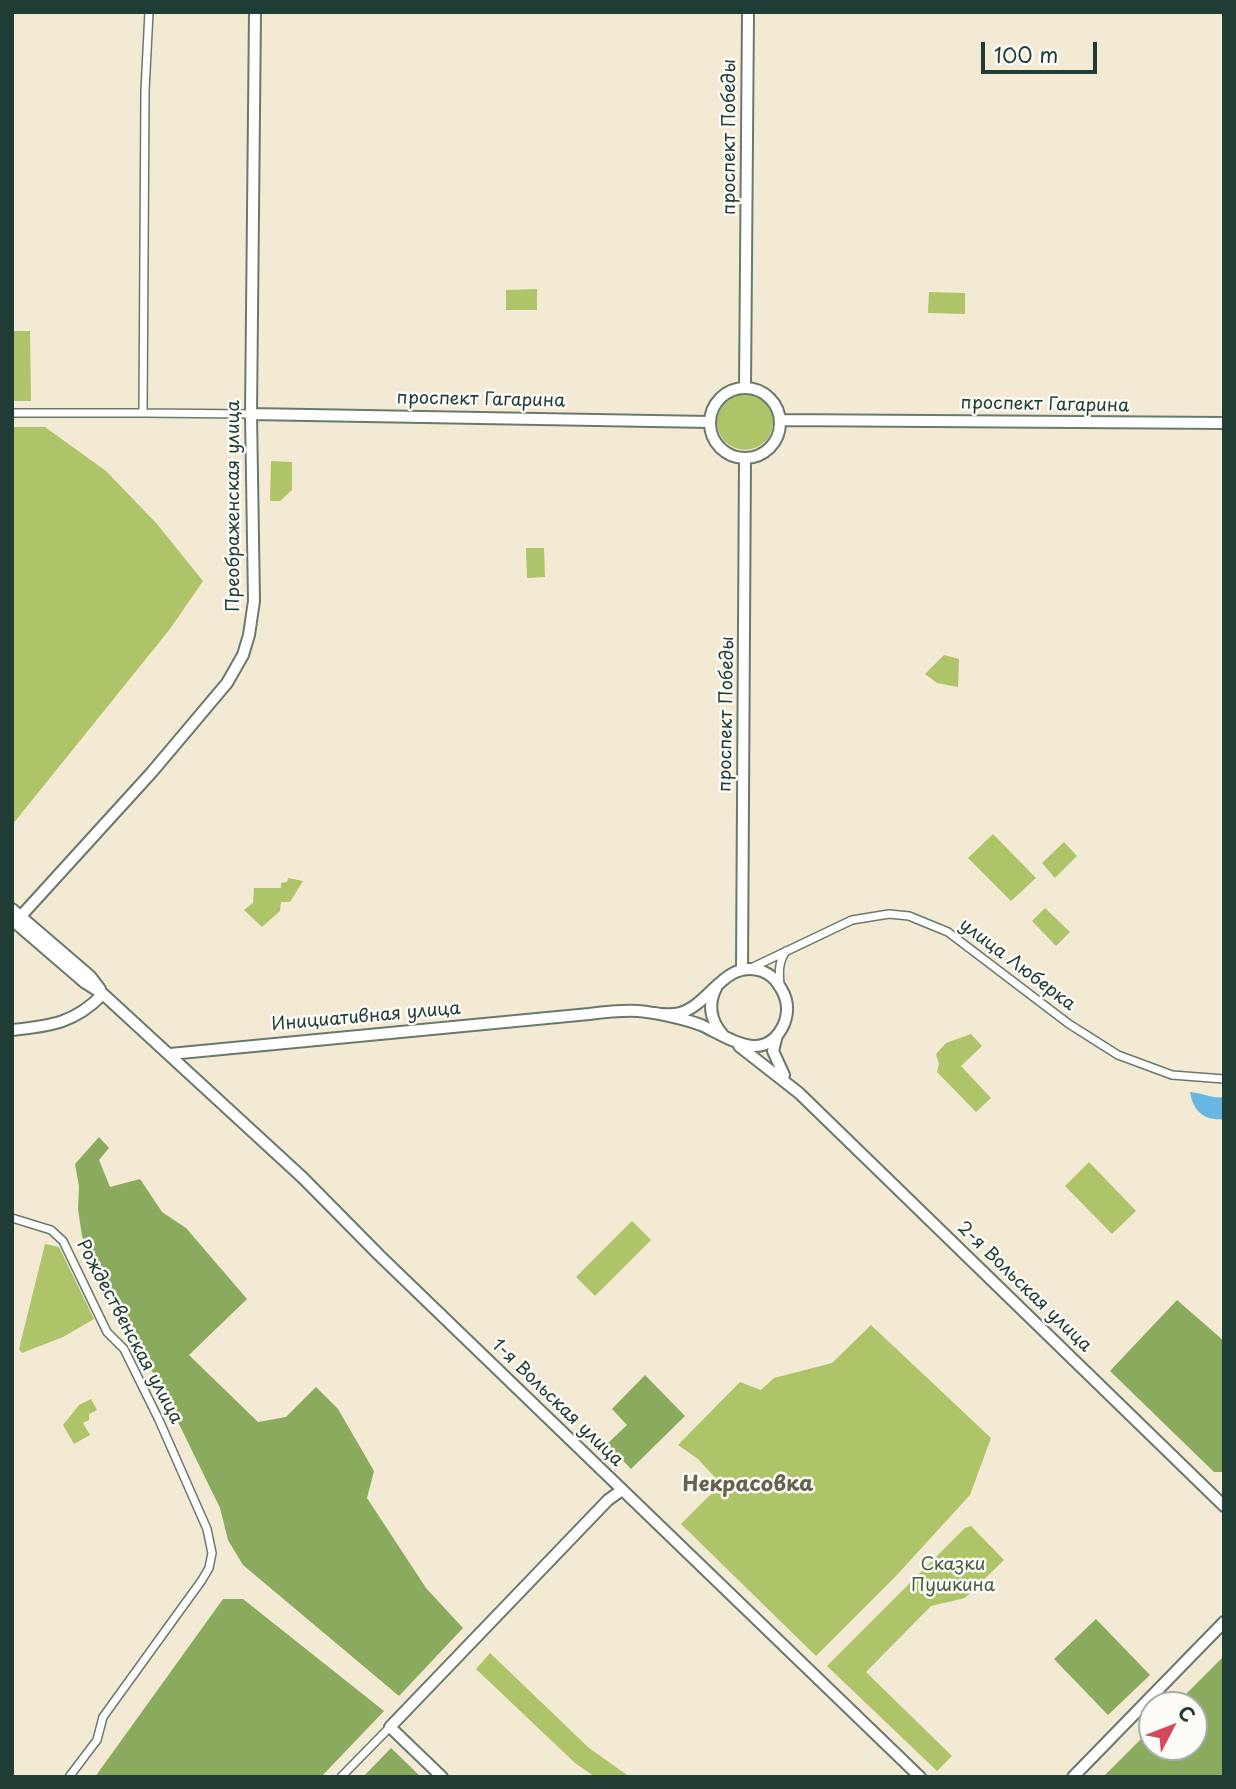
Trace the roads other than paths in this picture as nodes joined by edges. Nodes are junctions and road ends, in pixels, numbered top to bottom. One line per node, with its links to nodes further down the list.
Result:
1 (149, 12): 6 (street)
2 (255, 12): 7 (street, Преображенская улица)
3 (748, 12): 4 (street, проспект Победы)
4 (745, 387): 8 (street); 9 (street)
5 (12, 413): 6 (street)
6 (143, 413): 7 (street)
7 (251, 414): 9 (street, проспект Гагарина); 12 (street, Преображенская улица)
8 (781, 421): 10 (street, проспект Гагарина); 11 (street)
9 (710, 422): 11 (street)
10 (1224, 424)
11 (746, 459): 14 (street, проспект Победы)
12 (15, 915): 17 (street)
13 (789, 948): 14 (street, улица Люберка); 16 (street); 23 (street, улица Люберка)
14 (745, 969): 15 (street, Инициативная улица); 16 (street)
15 (722, 980): 18 (street, Инициативная улица); 21 (street)
16 (780, 986): 20 (street)
17 (103, 994): 19 (street); 22 (street)
18 (655, 1013): 21 (street, Инициативная улица); 22 (street, Инициативная улица)
19 (12, 1030)
20 (777, 1034): 21 (street); 24 (street, 2-я Вольская улица)
21 (730, 1040): 24 (street, 2-я Вольская улица)
22 (170, 1054): 26 (street, 1-я Вольская улица)
23 (1224, 1079)
24 (799, 1093): 27 (street, 2-я Вольская улица)
25 (12, 1218): 30 (street, Рождественская улица)
26 (622, 1490): 29 (street); 33 (street, 1-я Вольская улица)
27 (1222, 1500)
28 (1224, 1622): 34 (street)
29 (390, 1727): 31 (street); 32 (street)
30 (69, 1777)
31 (341, 1777)
32 (442, 1777)
33 (920, 1777)
34 (1073, 1777)

